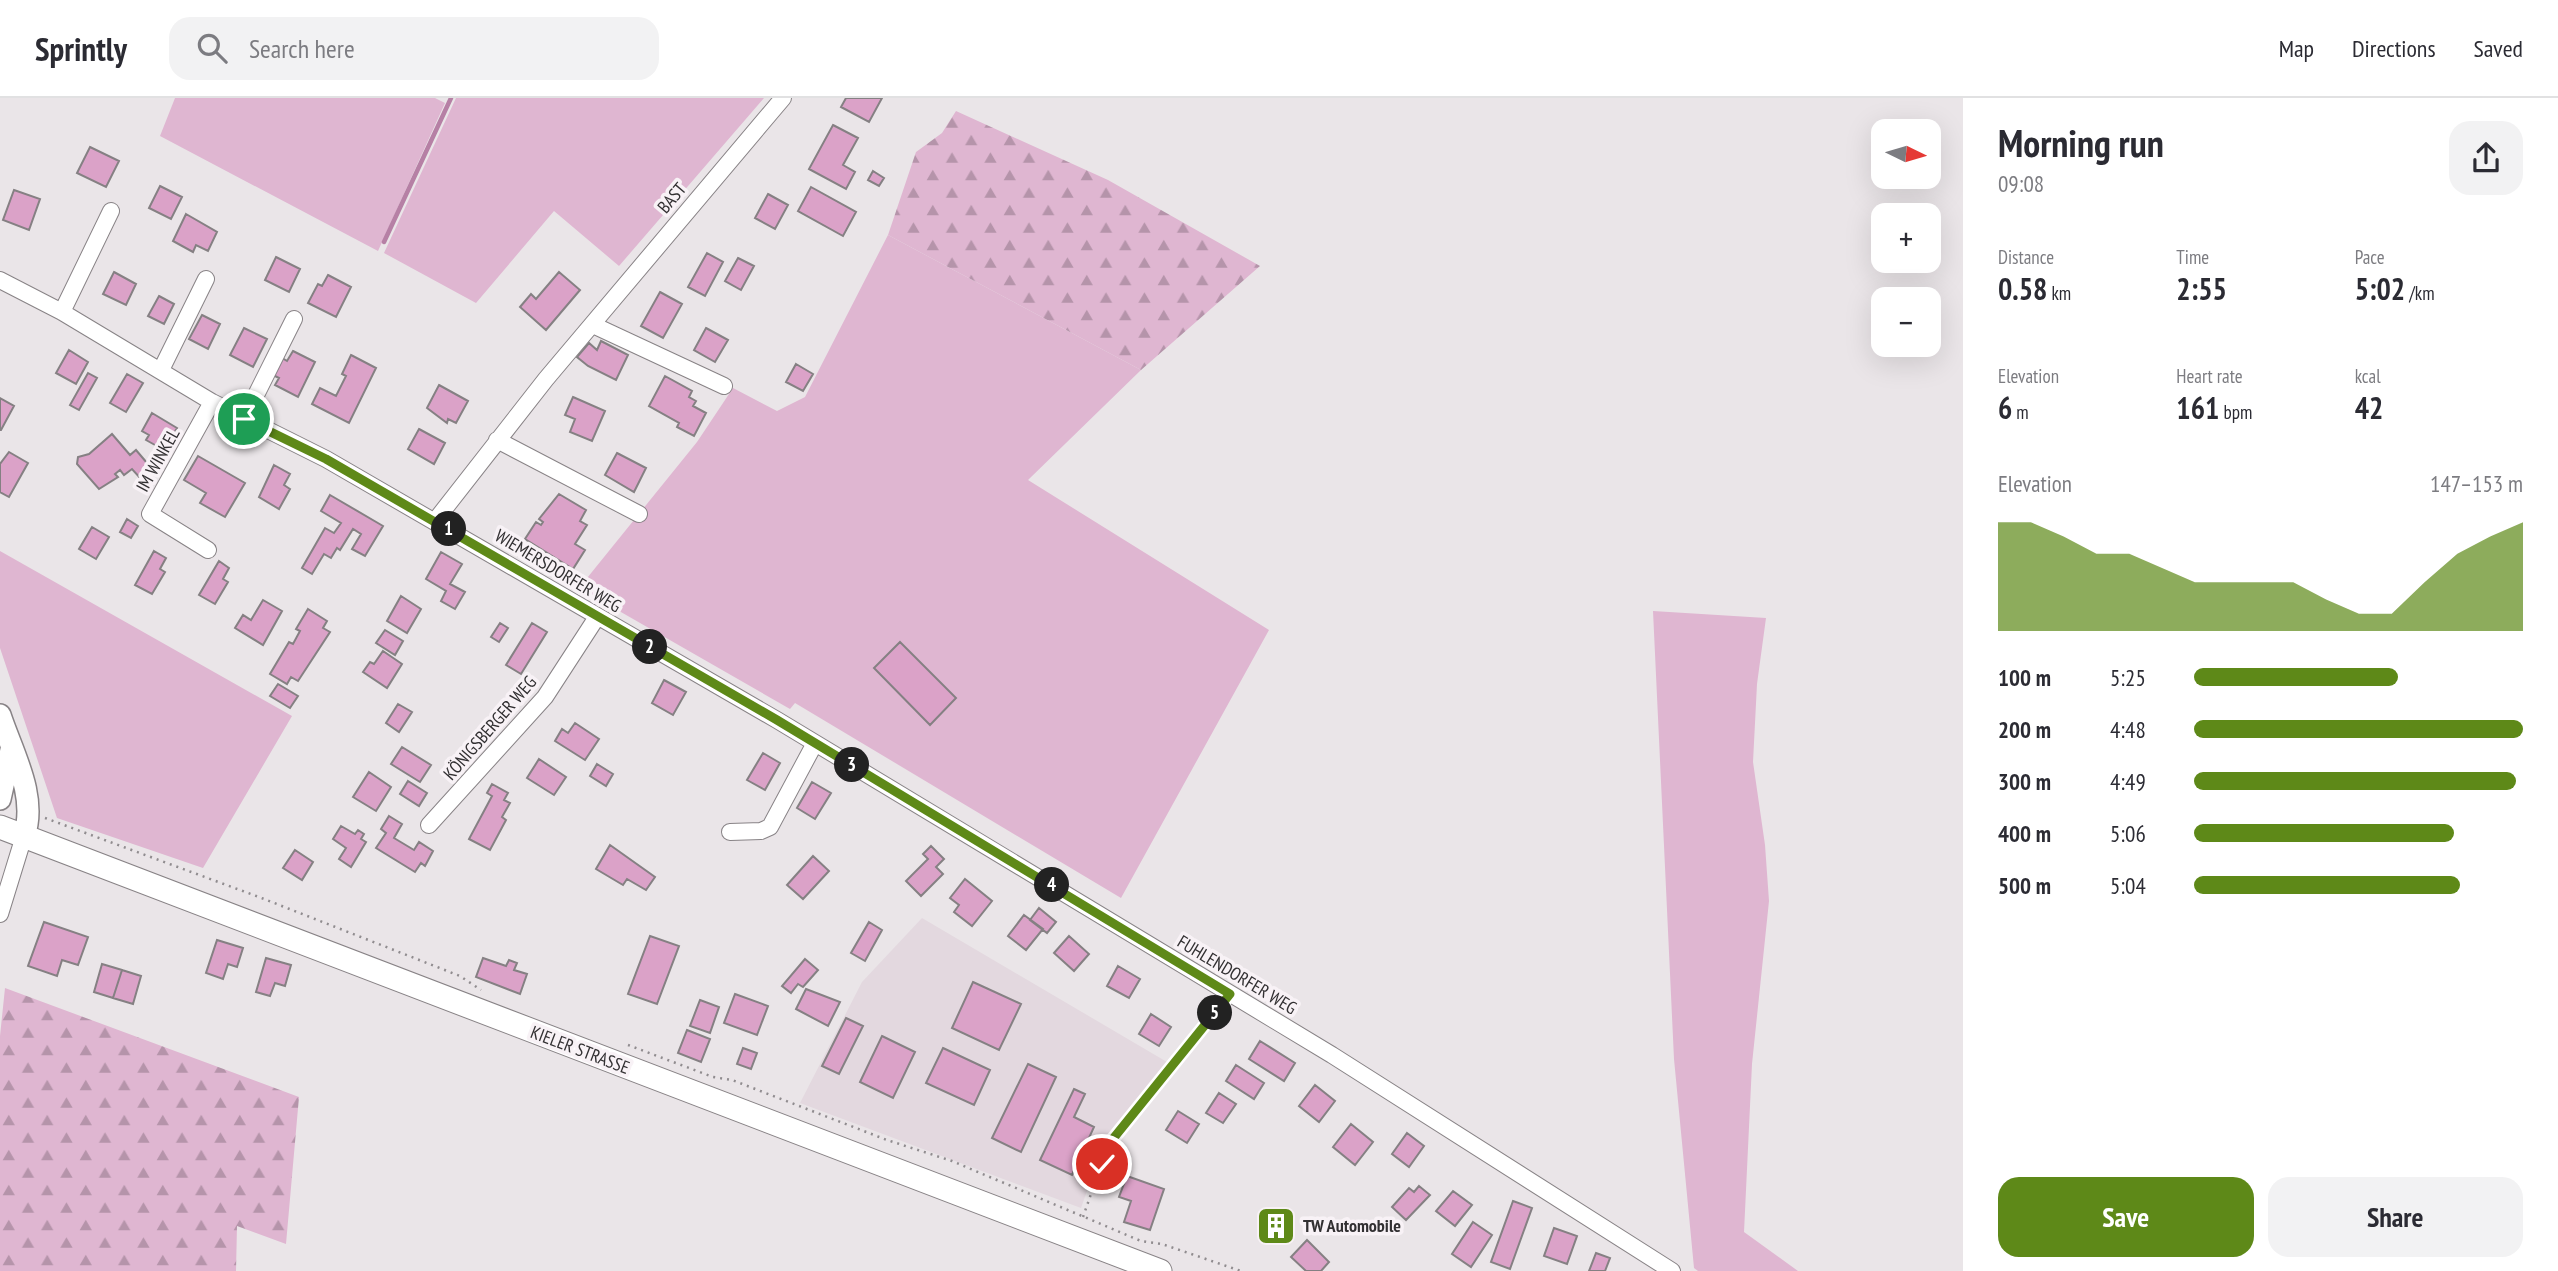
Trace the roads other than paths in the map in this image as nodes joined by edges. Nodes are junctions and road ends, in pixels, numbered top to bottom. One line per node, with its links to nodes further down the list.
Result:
1 (783, 98): 7 (street, BAST)
2 (111, 211): 5 (street)
3 (206, 279): 8 (street)
4 (0, 280): 5 (street, WIEMERSDORFER WEG)
5 (62, 312): 8 (street, WIEMERSDORFER WEG)
6 (294, 319): 11 (street)
7 (593, 325): 9 (street); 12 (street, BAST)
8 (161, 370): 10 (street, WIEMERSDORFER WEG)
9 (724, 386)
10 (212, 402): 11 (street, WIEMERSDORFER WEG); 15 (street, IM WINKEL)
11 (244, 419): 14 (street, WIEMERSDORFER WEG)
12 (497, 440): 13 (street); 14 (street, BAST)
13 (639, 514)
14 (435, 521): 16 (street, WIEMERSDORFER WEG)
15 (208, 550)
16 (597, 617): 18 (street, WIEMERSDORFER WEG); 22 (street, KÖNIGSBERGER WEG)
17 (0, 715): 20 (street)
18 (777, 720): 19 (street, FUHLENDORFER WEG)
19 (815, 744): 24 (street); 27 (street, FUHLENDORFER WEG)
20 (11, 750): 21 (street); 25 (street)
21 (0, 799)
22 (429, 825)
23 (0, 827): 25 (main road, KIELER STRASSE)
24 (730, 832)
25 (24, 836): 26 (street); 29 (main road, KIELER STRASSE)
26 (0, 914)
27 (1230, 994): 28 (lane); 30 (street, FUHLENDORFER WEG)
28 (1142, 1104)
29 (1160, 1271)
30 (1672, 1271)

